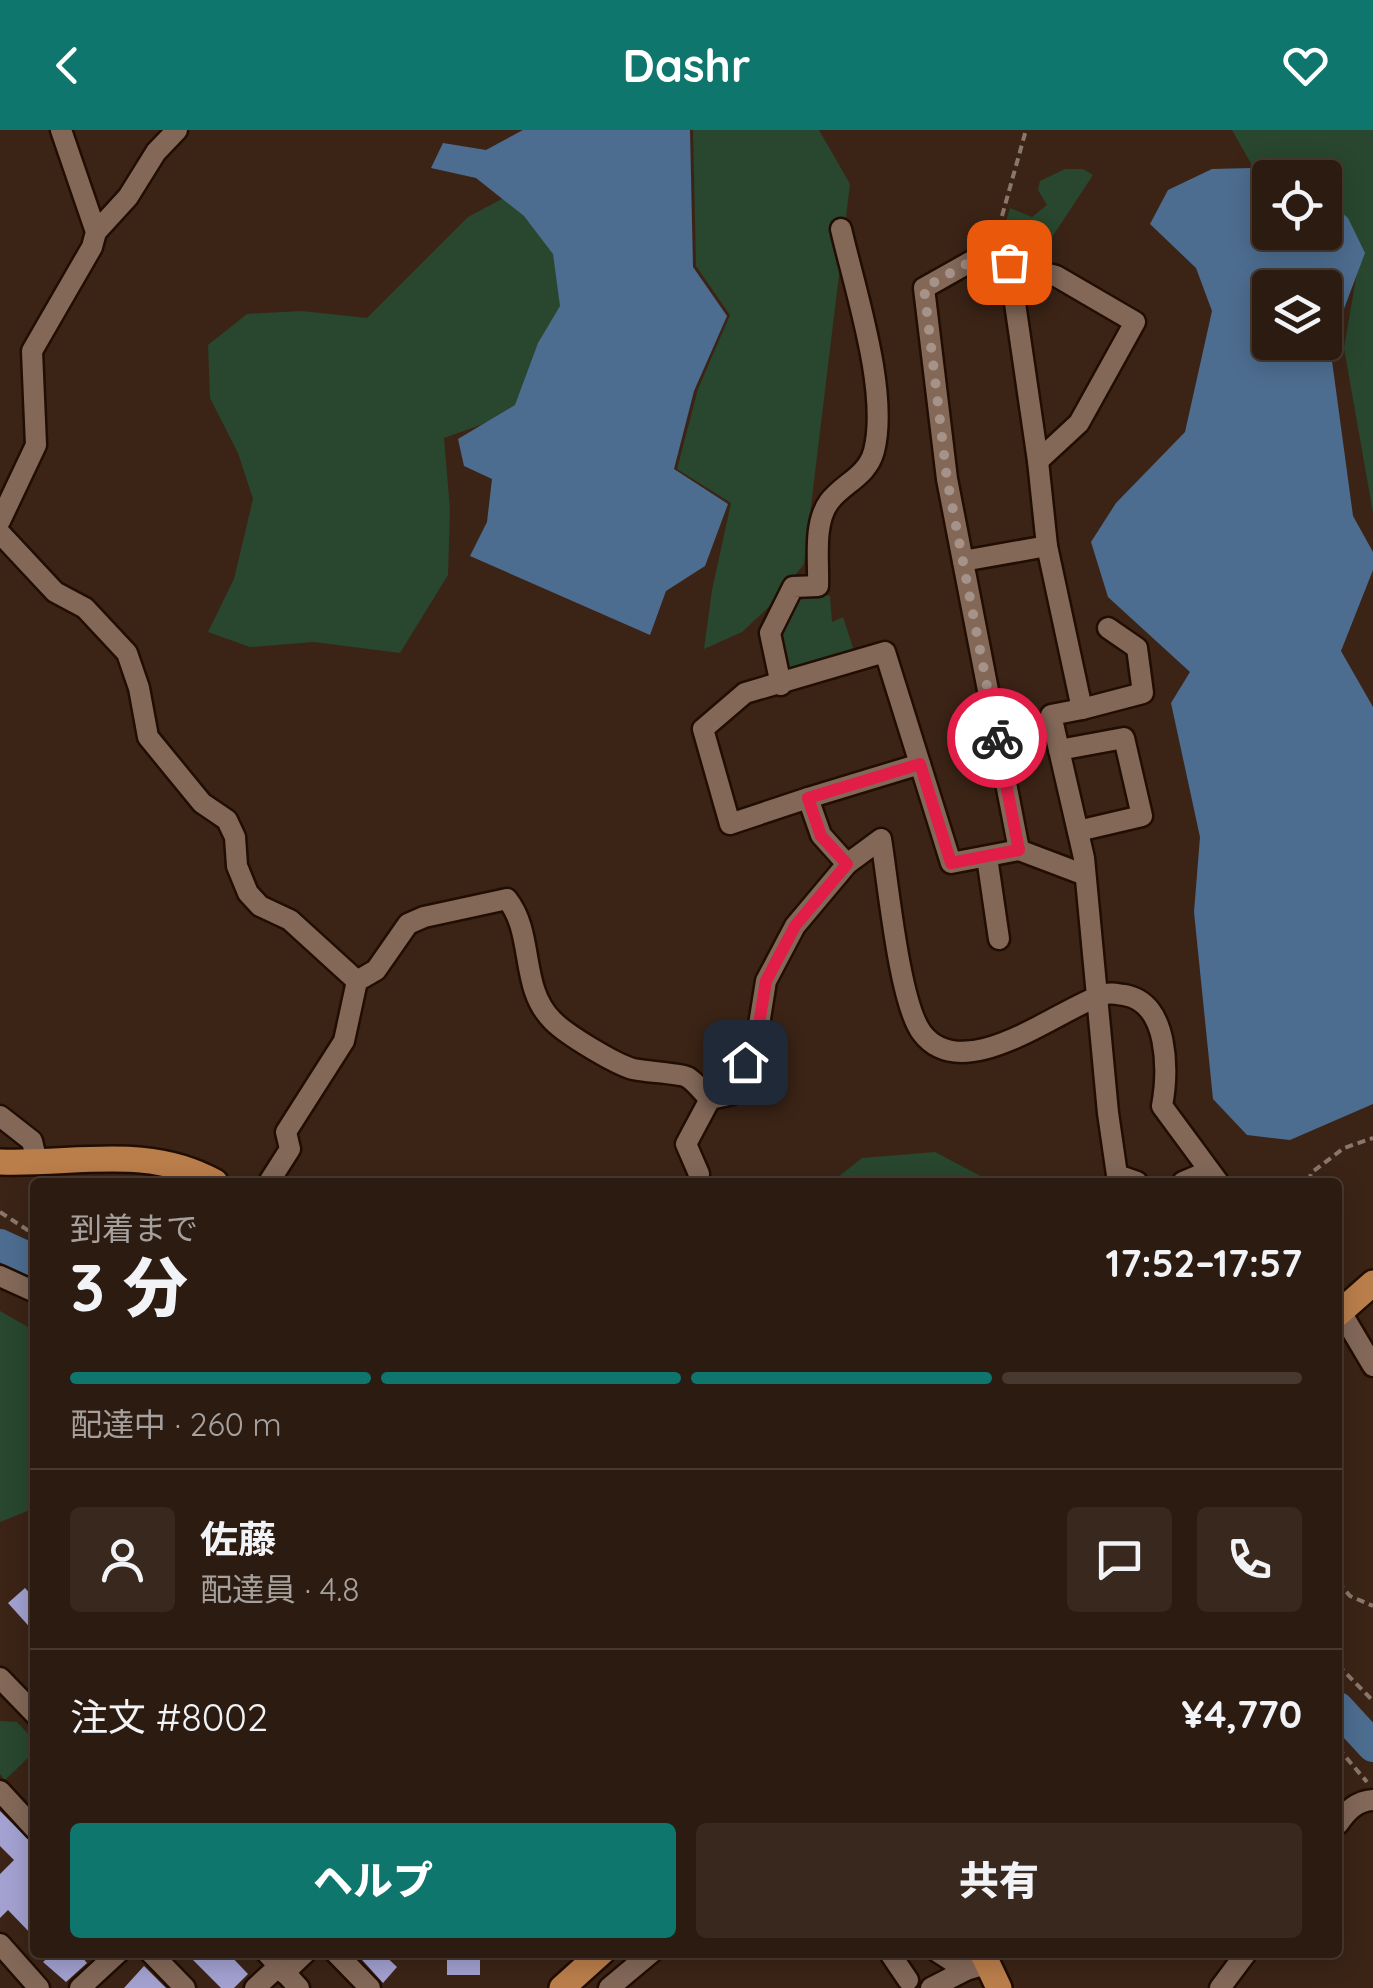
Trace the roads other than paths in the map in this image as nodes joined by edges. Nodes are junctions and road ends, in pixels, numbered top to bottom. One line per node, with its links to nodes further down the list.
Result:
1 (61, 130): 4 (street)
2 (177, 130): 4 (street)
3 (842, 229): 12 (street)
4 (96, 232): 7 (street)
5 (999, 260): 6 (street); 6 (street); 10 (street)
6 (1038, 460): 9 (street)
7 (0, 521)
8 (0, 533): 23 (street)
9 (1047, 546): 10 (street); 13 (street)
10 (963, 561): 18 (street)
11 (1108, 628): 13 (street)
12 (781, 685): 15 (street); 16 (street)
13 (1082, 709): 14 (street)
14 (1059, 750): 17 (street); 17 (street)
15 (920, 764): 16 (street); 19 (street)
16 (808, 798): 20 (street)
17 (1078, 831): 21 (street)
18 (1019, 850): 19 (street); 21 (street)
19 (986, 857): 22 (street)
20 (847, 864): 24 (street); 25 (street)
21 (1085, 876): 24 (street)
22 (998, 939)
23 (357, 982): 25 (street); 31 (street)
24 (1098, 997): 29 (street); 33 (street)
25 (710, 1099): 32 (street)
26 (0, 1116): 28 (street)
27 (0, 1162): 28 (main road)
28 (36, 1162): 30 (main road)
29 (1214, 1177)
30 (207, 1178)
31 (272, 1178)
32 (698, 1178)
33 (1127, 1178)
34 (0, 1276): 36 (street)
35 (1373, 1283): 37 (main road)
36 (30, 1290)
37 (1342, 1308)
38 (1342, 1315): 39 (street)
39 (1373, 1366)
40 (1, 1680): 41 (street)
41 (30, 1709)
42 (0, 1791): 45 (street)
43 (1373, 1800): 44 (street)
44 (1342, 1819)
45 (30, 1824)
46 (0, 1944): 57 (street)
47 (112, 1958): 58 (street)
48 (156, 1958): 59 (street)
49 (342, 1958): 61 (street)
50 (595, 1958): 62 (main road)
51 (645, 1958): 63 (street)
52 (893, 1958): 56 (street)
53 (1242, 1958): 66 (street)
54 (978, 1962): 64 (street); 65 (main road)
55 (282, 1970): 60 (street)
56 (908, 1980)
57 (40, 1988)
58 (80, 1988)
59 (185, 1988)
60 (255, 1988)
61 (370, 1988)
62 (562, 1988)
63 (609, 1988)
64 (932, 1988)
65 (999, 1988)
66 (1220, 1988)

